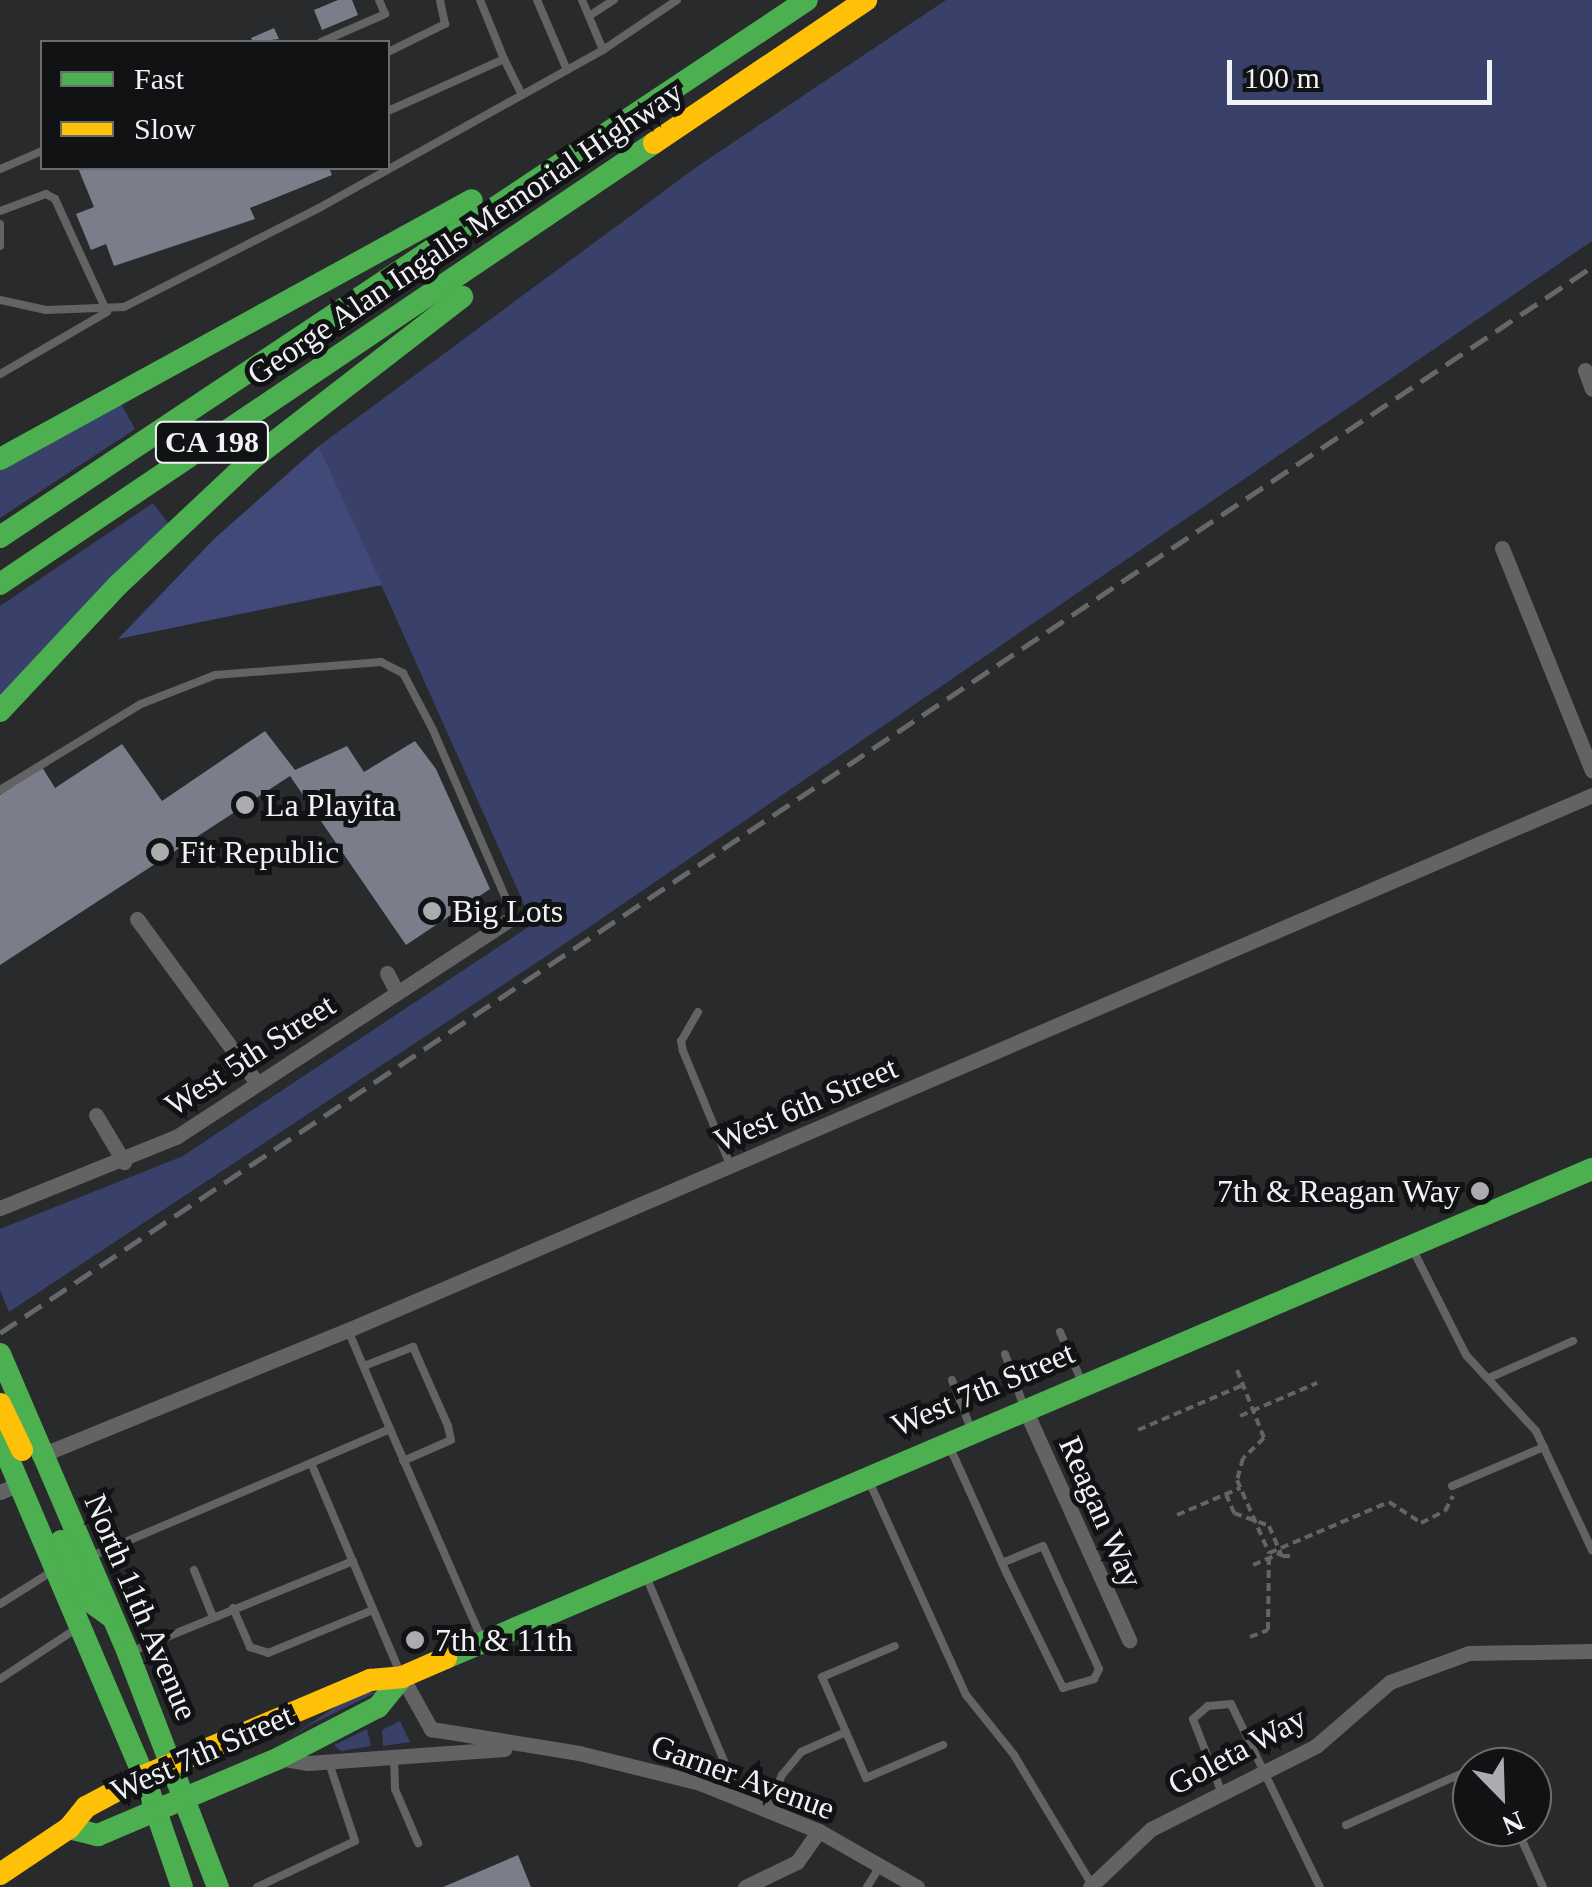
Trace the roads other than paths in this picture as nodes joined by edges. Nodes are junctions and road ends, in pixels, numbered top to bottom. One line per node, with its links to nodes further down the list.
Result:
1 (380, 0): 11 (lane)
2 (440, 0): 13 (lane)
3 (480, 0): 14 (lane)
4 (537, 0): 15 (lane)
5 (582, 0): 10 (lane)
6 (614, 0): 10 (lane)
7 (677, 0): 12 (lane)
8 (807, 0): 17 (main road, George Alan Ingalls Memorial Highway / CA 198)
9 (866, 0): 19 (main road, George Alan Ingalls Memorial Highway / CA 198)
10 (589, 16): 12 (lane)
11 (326, 40)
12 (603, 50): 15 (lane)
13 (390, 51)
14 (504, 58): 16 (lane); 18 (lane)
15 (567, 70): 16 (lane)
16 (522, 95): 22 (lane)
17 (659, 99): 34 (main road); 35 (main road, George Alan Ingalls Memorial Highway / CA 198)
18 (390, 111)
19 (686, 125): 37 (main road, George Alan Ingalls Memorial Highway / CA 198); 38 (main road)
20 (40, 152): 21 (lane)
21 (0, 168)
22 (390, 169)
23 (366, 170): 25 (lane)
24 (388, 170): 25 (lane)
25 (370, 180): 30 (lane)
26 (0, 212): 30 (lane)
27 (0, 224): 28 (lane)
28 (0, 246)
29 (0, 300): 30 (lane)
30 (107, 312): 32 (lane)
31 (1584, 370): 33 (street)
32 (0, 374)
33 (1592, 389)
34 (0, 458)
35 (0, 537)
36 (1502, 548): 39 (street)
37 (0, 584)
38 (0, 710)
39 (1592, 771)
40 (0, 790): 42 (lane)
41 (1592, 795): 50 (street, West 6th Street)
42 (514, 917): 45 (street, West 5th Street)
43 (137, 919): 47 (street)
44 (388, 973): 45 (street)
45 (398, 992): 47 (street, West 5th Street)
46 (698, 1012): 50 (lane)
47 (257, 1083): 49 (street, West 5th Street)
48 (96, 1115): 49 (street)
49 (124, 1162): 52 (street, West 5th Street)
50 (731, 1167): 54 (street, West 6th Street)
51 (1592, 1169): 53 (main road, West 7th Street)
52 (0, 1208)
53 (1410, 1244): 60 (lane); 62 (main road, West 7th Street)
54 (348, 1330): 59 (lane); 70 (street, West 6th Street)
55 (1060, 1332): 62 (lane)
56 (1573, 1340): 60 (lane)
57 (0, 1354): 70 (main road, North 11th Avenue)
58 (1005, 1354): 64 (lane)
59 (364, 1366): 65 (lane); 71 (lane)
60 (1490, 1378): 69 (lane)
61 (952, 1380): 66 (lane)
62 (1082, 1382): 64 (main road, West 7th Street)
63 (0, 1404): 70 (main road)
64 (1024, 1407): 66 (main road, West 7th Street); 89 (street, Reagan Way)
65 (390, 1429): 71 (lane); 72 (lane)
66 (971, 1429): 68 (main road, West 7th Street)
67 (0, 1439): 75 (main road, North 11th Avenue)
68 (946, 1440): 73 (main road, West 7th Street); 79 (lane)
69 (1544, 1447): 74 (lane); 76 (lane)
70 (39, 1456): 77 (main road, North 11th Avenue)
71 (403, 1461): 90 (lane)
72 (311, 1464): 77 (lane); 78 (lane)
73 (866, 1474): 82 (main road, West 7th Street); 118 (lane)
74 (1452, 1486)
75 (9, 1488): 80 (main road, North 11th Avenue); 87 (main road)
76 (1592, 1550)
77 (86, 1559): 87 (main road, North 11th Avenue)
78 (352, 1561): 84 (lane); 85 (lane)
79 (1002, 1563): 79 (lane)
80 (55, 1570): 83 (lane); 88 (main road, North 11th Avenue)
81 (194, 1570): 86 (lane)
82 (643, 1570): 90 (main road, West 7th Street); 108 (lane)
83 (0, 1604)
84 (234, 1608): 85 (lane); 86 (lane)
85 (373, 1610): 94 (lane)
86 (214, 1616): 93 (lane)
87 (112, 1618): 93 (main road, North 11th Avenue)
88 (78, 1627): 95 (lane); 104 (main road, North 11th Avenue)
89 (1129, 1640)
90 (482, 1642): 94 (main road, West 7th Street)
91 (895, 1646): 96 (lane)
92 (1592, 1651): 103 (street, Goleta Way)
93 (128, 1653): 102 (main road, North 11th Avenue)
94 (402, 1677): 98 (street, Garner Avenue); 100 (main road, West 7th Street); 102 (main road, West 7th Street)
95 (0, 1679)
96 (846, 1732): 97 (lane); 110 (lane)
97 (944, 1745)
98 (540, 1748): 99 (street, Garner Avenue); 108 (street, Garner Avenue)
99 (394, 1753): 101 (street, Garner Avenue); 114 (lane)
100 (280, 1758): 101 (street, Garner Avenue); 107 (main road, West 7th Street)
101 (328, 1760): 121 (lane)
102 (173, 1764): 104 (main road, West 7th Street); 107 (main road, North 11th Avenue)
103 (1263, 1772): 106 (street, Goleta Way); 106 (lane); 125 (lane)
104 (144, 1776): 109 (main road, North 11th Avenue); 112 (main road, West 7th Street)
105 (1452, 1778): 111 (lane)
106 (1221, 1791): 118 (street, Goleta Way)
107 (185, 1796): 109 (main road, West 7th Street); 120 (main road, North 11th Avenue)
108 (740, 1799): 110 (street, Garner Avenue)
109 (154, 1809): 112 (main road, West 7th Street); 119 (main road, North 11th Avenue)
110 (767, 1810): 113 (street, Garner Avenue)
111 (1346, 1825)
112 (69, 1828): 117 (main road, West 7th Street)
113 (820, 1830): 116 (street, Garner Avenue); 122 (street)
114 (418, 1843)
115 (1525, 1847): 126 (lane)
116 (881, 1865): 123 (lane); 124 (street, Garner Avenue)
117 (0, 1874)
118 (1091, 1886)
119 (182, 1887)
120 (218, 1887)
121 (256, 1887)
122 (745, 1887)
123 (868, 1887)
124 (918, 1887)
125 (1320, 1887)
126 (1543, 1887)

